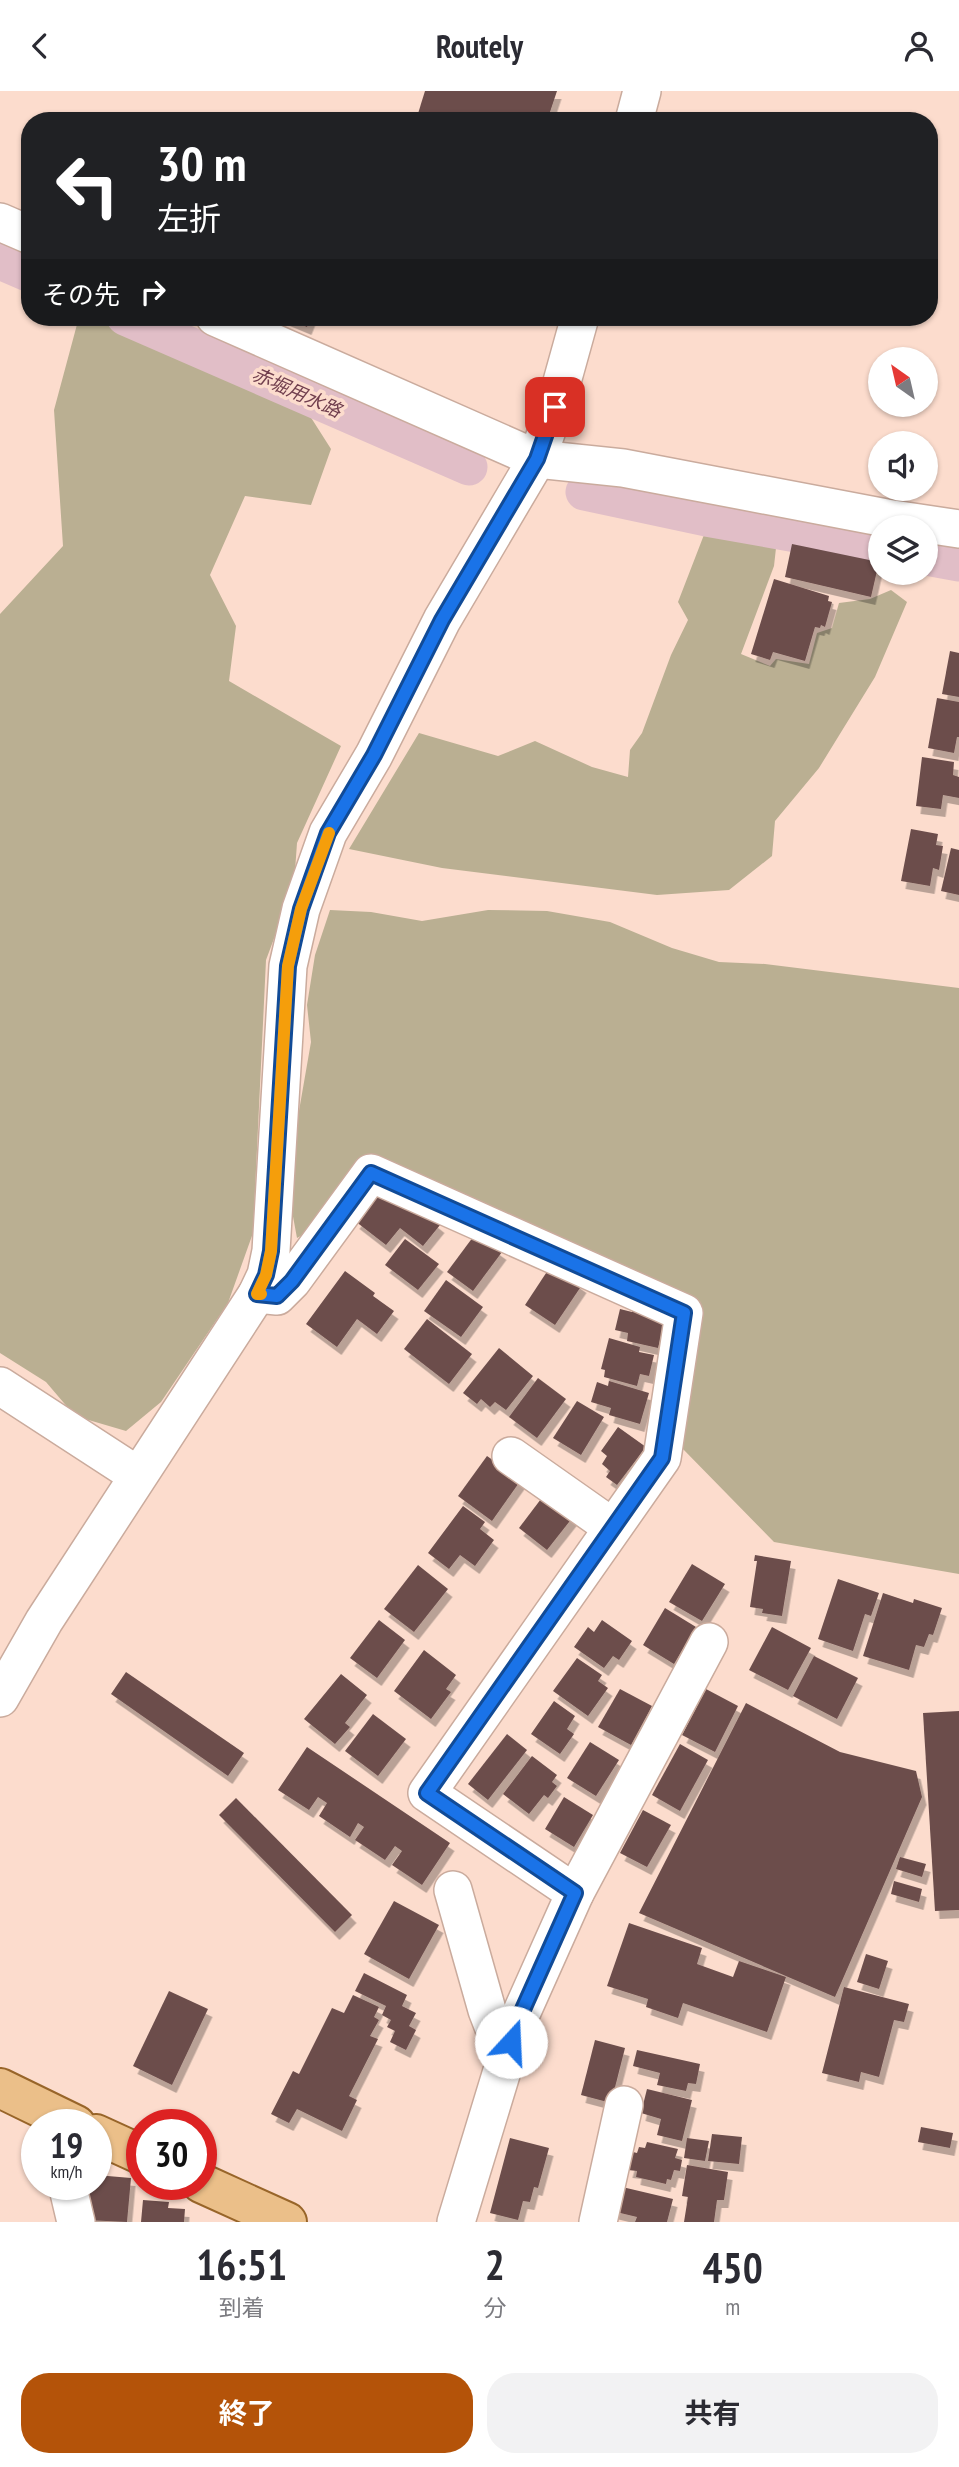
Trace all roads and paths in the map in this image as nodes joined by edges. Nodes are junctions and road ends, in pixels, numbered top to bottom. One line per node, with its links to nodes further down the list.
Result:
1 (642, 91): 2 (street)
2 (636, 112)
3 (0, 222): 4 (street)
4 (21, 231)
5 (235, 326): 7 (street)
6 (578, 326): 7 (street)
7 (537, 459): 8 (street); 9 (street)
8 (959, 529)
9 (257, 1294): 12 (street); 13 (street)
10 (0, 1386): 12 (street)
11 (511, 1456): 13 (street)
12 (137, 1475): 15 (street)
13 (612, 1527): 17 (street)
14 (709, 1643): 17 (street)
15 (0, 1698)
16 (453, 1890): 18 (street)
17 (575, 1893): 18 (street)
18 (506, 2059): 26 (street)
19 (0, 2088): 21 (main road)
20 (624, 2105): 27 (street)
21 (39, 2109)
22 (217, 2190): 25 (main road)
23 (71, 2200): 24 (street)
24 (76, 2222)
25 (287, 2222)
26 (457, 2222)
27 (598, 2222)

